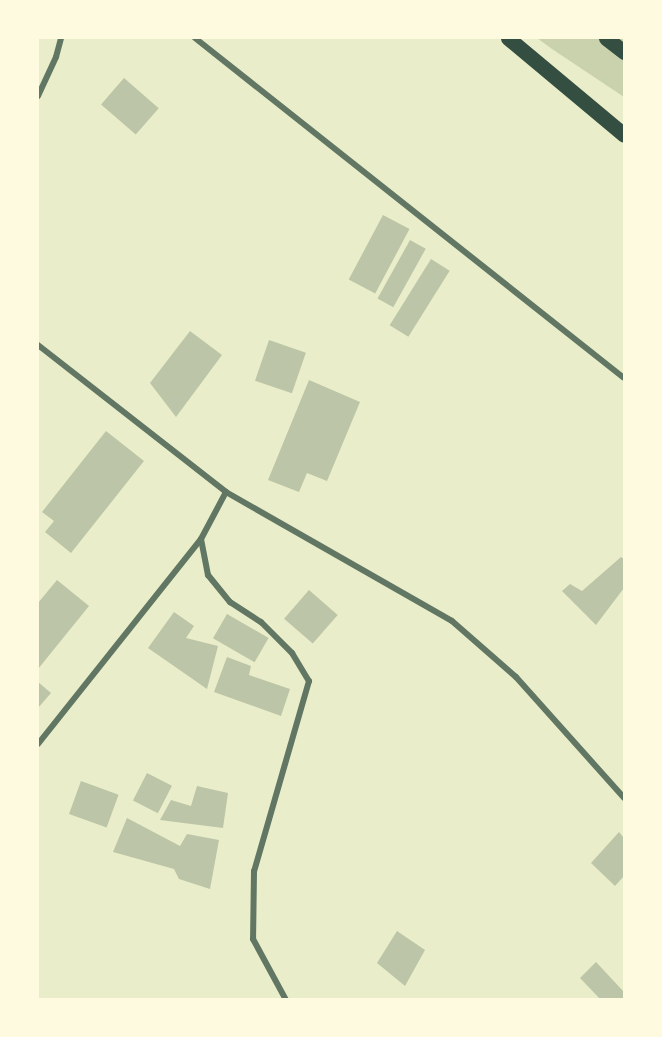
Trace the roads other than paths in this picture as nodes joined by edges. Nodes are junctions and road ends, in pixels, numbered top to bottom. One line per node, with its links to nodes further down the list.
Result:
1 (61, 38): 6 (street)
2 (195, 38): 9 (street)
3 (508, 38): 7 (main road)
4 (606, 38): 5 (main road)
5 (624, 52)
6 (38, 96)
7 (624, 135)
8 (38, 345): 10 (street)
9 (624, 378)
10 (226, 492): 11 (street); 13 (street)
11 (201, 538): 12 (street); 14 (street)
12 (38, 744)
13 (624, 798)
14 (286, 999)

